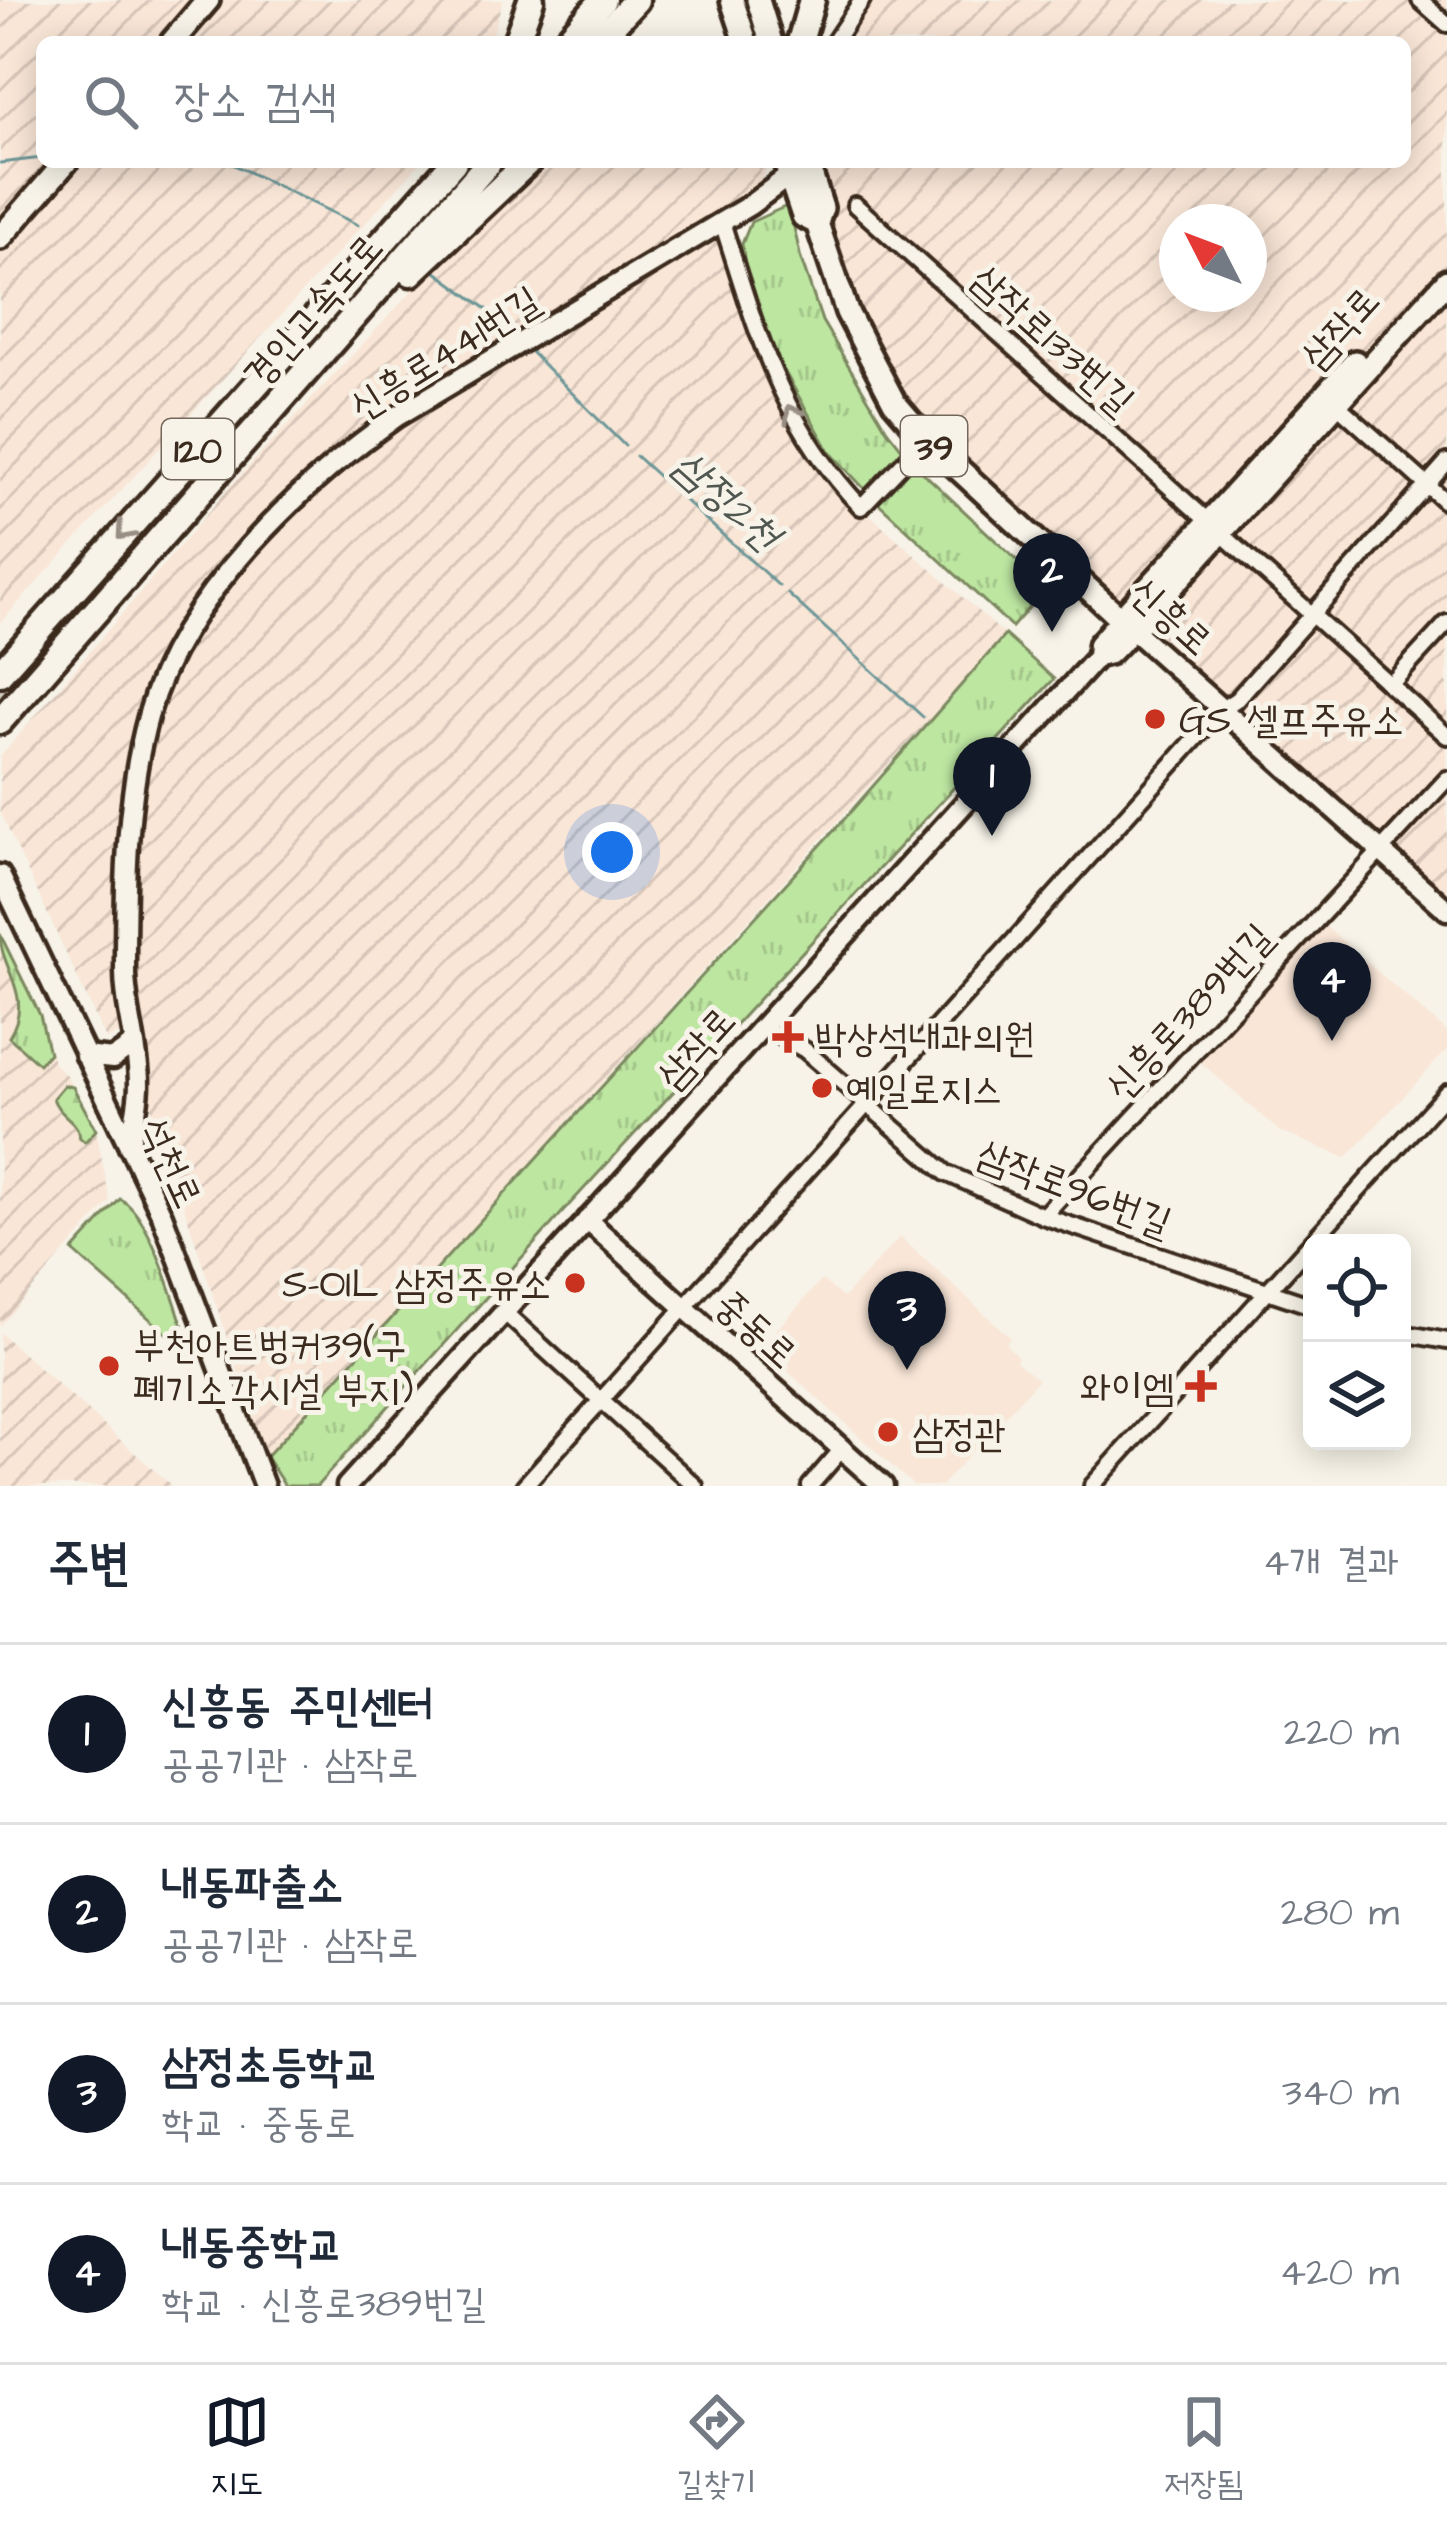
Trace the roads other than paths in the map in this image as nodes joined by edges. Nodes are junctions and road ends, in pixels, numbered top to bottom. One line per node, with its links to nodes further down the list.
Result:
1 (208, 0): 11 (main road)
2 (531, 0): 12 (highway)
3 (603, 0): 13 (highway)
4 (636, 0): 14 (highway)
5 (732, 0): 15 (main road)
6 (758, 0): 16 (main road)
7 (812, 0): 17 (highway)
8 (862, 0): 18 (street)
9 (1420, 0): 10 (street)
10 (1447, 25)
11 (177, 36)
12 (518, 36)
13 (570, 36)
14 (603, 36)
15 (744, 36)
16 (769, 36)
17 (802, 36)
18 (838, 36)
19 (61, 168): 29 (main road)
20 (438, 168): 28 (highway)
21 (449, 168): 28 (highway, 경인고속도로 / 120)
22 (484, 168): 32 (highway, 경인고속도로 / 120)
23 (522, 168): 32 (highway)
24 (793, 168): 27 (street, 신흥로441번길)
25 (795, 168): 34 (main road, 신흥로 / 39)
26 (855, 205): 38 (street, 삼작로133번길)
27 (722, 222): 34 (street, one-way to 27); 52 (street, 신흥로441번길)
28 (397, 225): 42 (highway, 경인고속도로 / 120, one-way to 42)
29 (0, 238)
30 (1447, 260): 33 (main road, 삼작로)
31 (1447, 280): 33 (main road, 삼작로)
32 (301, 378): 45 (highway, 경인고속도로 / 120)
33 (1332, 399): 36 (street); 38 (main road, 삼작로)
34 (926, 439): 41 (main road, 신흥로 / 39)
35 (1447, 462): 36 (street)
36 (1427, 485): 37 (street); 39 (street)
37 (1447, 503)
38 (1215, 528): 39 (street, 삼작로133번길); 41 (main road, 삼작로)
39 (1312, 615): 43 (street, 삼작로133번길); 44 (street)
40 (1447, 623): 43 (street)
41 (1127, 624): 44 (street, 신흥로); 51 (street, 삼작로)
42 (0, 673)
43 (1390, 685): 46 (street, 삼작로133번길)
44 (1222, 709): 48 (street, 신흥로); 55 (street)
45 (0, 721)
46 (1447, 736)
47 (1447, 779): 48 (street, 신흥로389번길)
48 (1382, 852): 50 (street, 신흥로); 57 (street, 신흥로389번길)
49 (0, 875): 53 (street, 석천로)
50 (1447, 910)
51 (762, 1026): 55 (street, 삼작로96번길); 58 (street, 삼작로)
52 (134, 1044): 53 (street); 56 (street, 신흥로441번길)
53 (85, 1056): 56 (street, 석천로)
54 (1447, 1093): 59 (street)
55 (868, 1105): 57 (street, 삼작로96번길); 61 (street)
56 (129, 1148): 68 (street, 석천로)
57 (1043, 1216): 59 (street, 삼작로96번길)
58 (586, 1220): 61 (street, 중동로); 62 (street, 삼작로)
59 (1268, 1290): 60 (street, 삼작로96번길); 75 (street)
60 (1303, 1303)
61 (685, 1308): 65 (street); 66 (street, 중동로)
62 (503, 1312): 65 (street); 69 (street, 삼작로)
63 (1411, 1335): 64 (street)
64 (1447, 1341)
65 (601, 1401): 67 (street); 70 (street)
66 (842, 1449): 73 (street); 74 (street, 중동로)
67 (680, 1473): 71 (street); 72 (street)
68 (264, 1486)
69 (347, 1486)
70 (524, 1486)
71 (668, 1486)
72 (695, 1486)
73 (810, 1486)
74 (883, 1486)
75 (1092, 1486)

